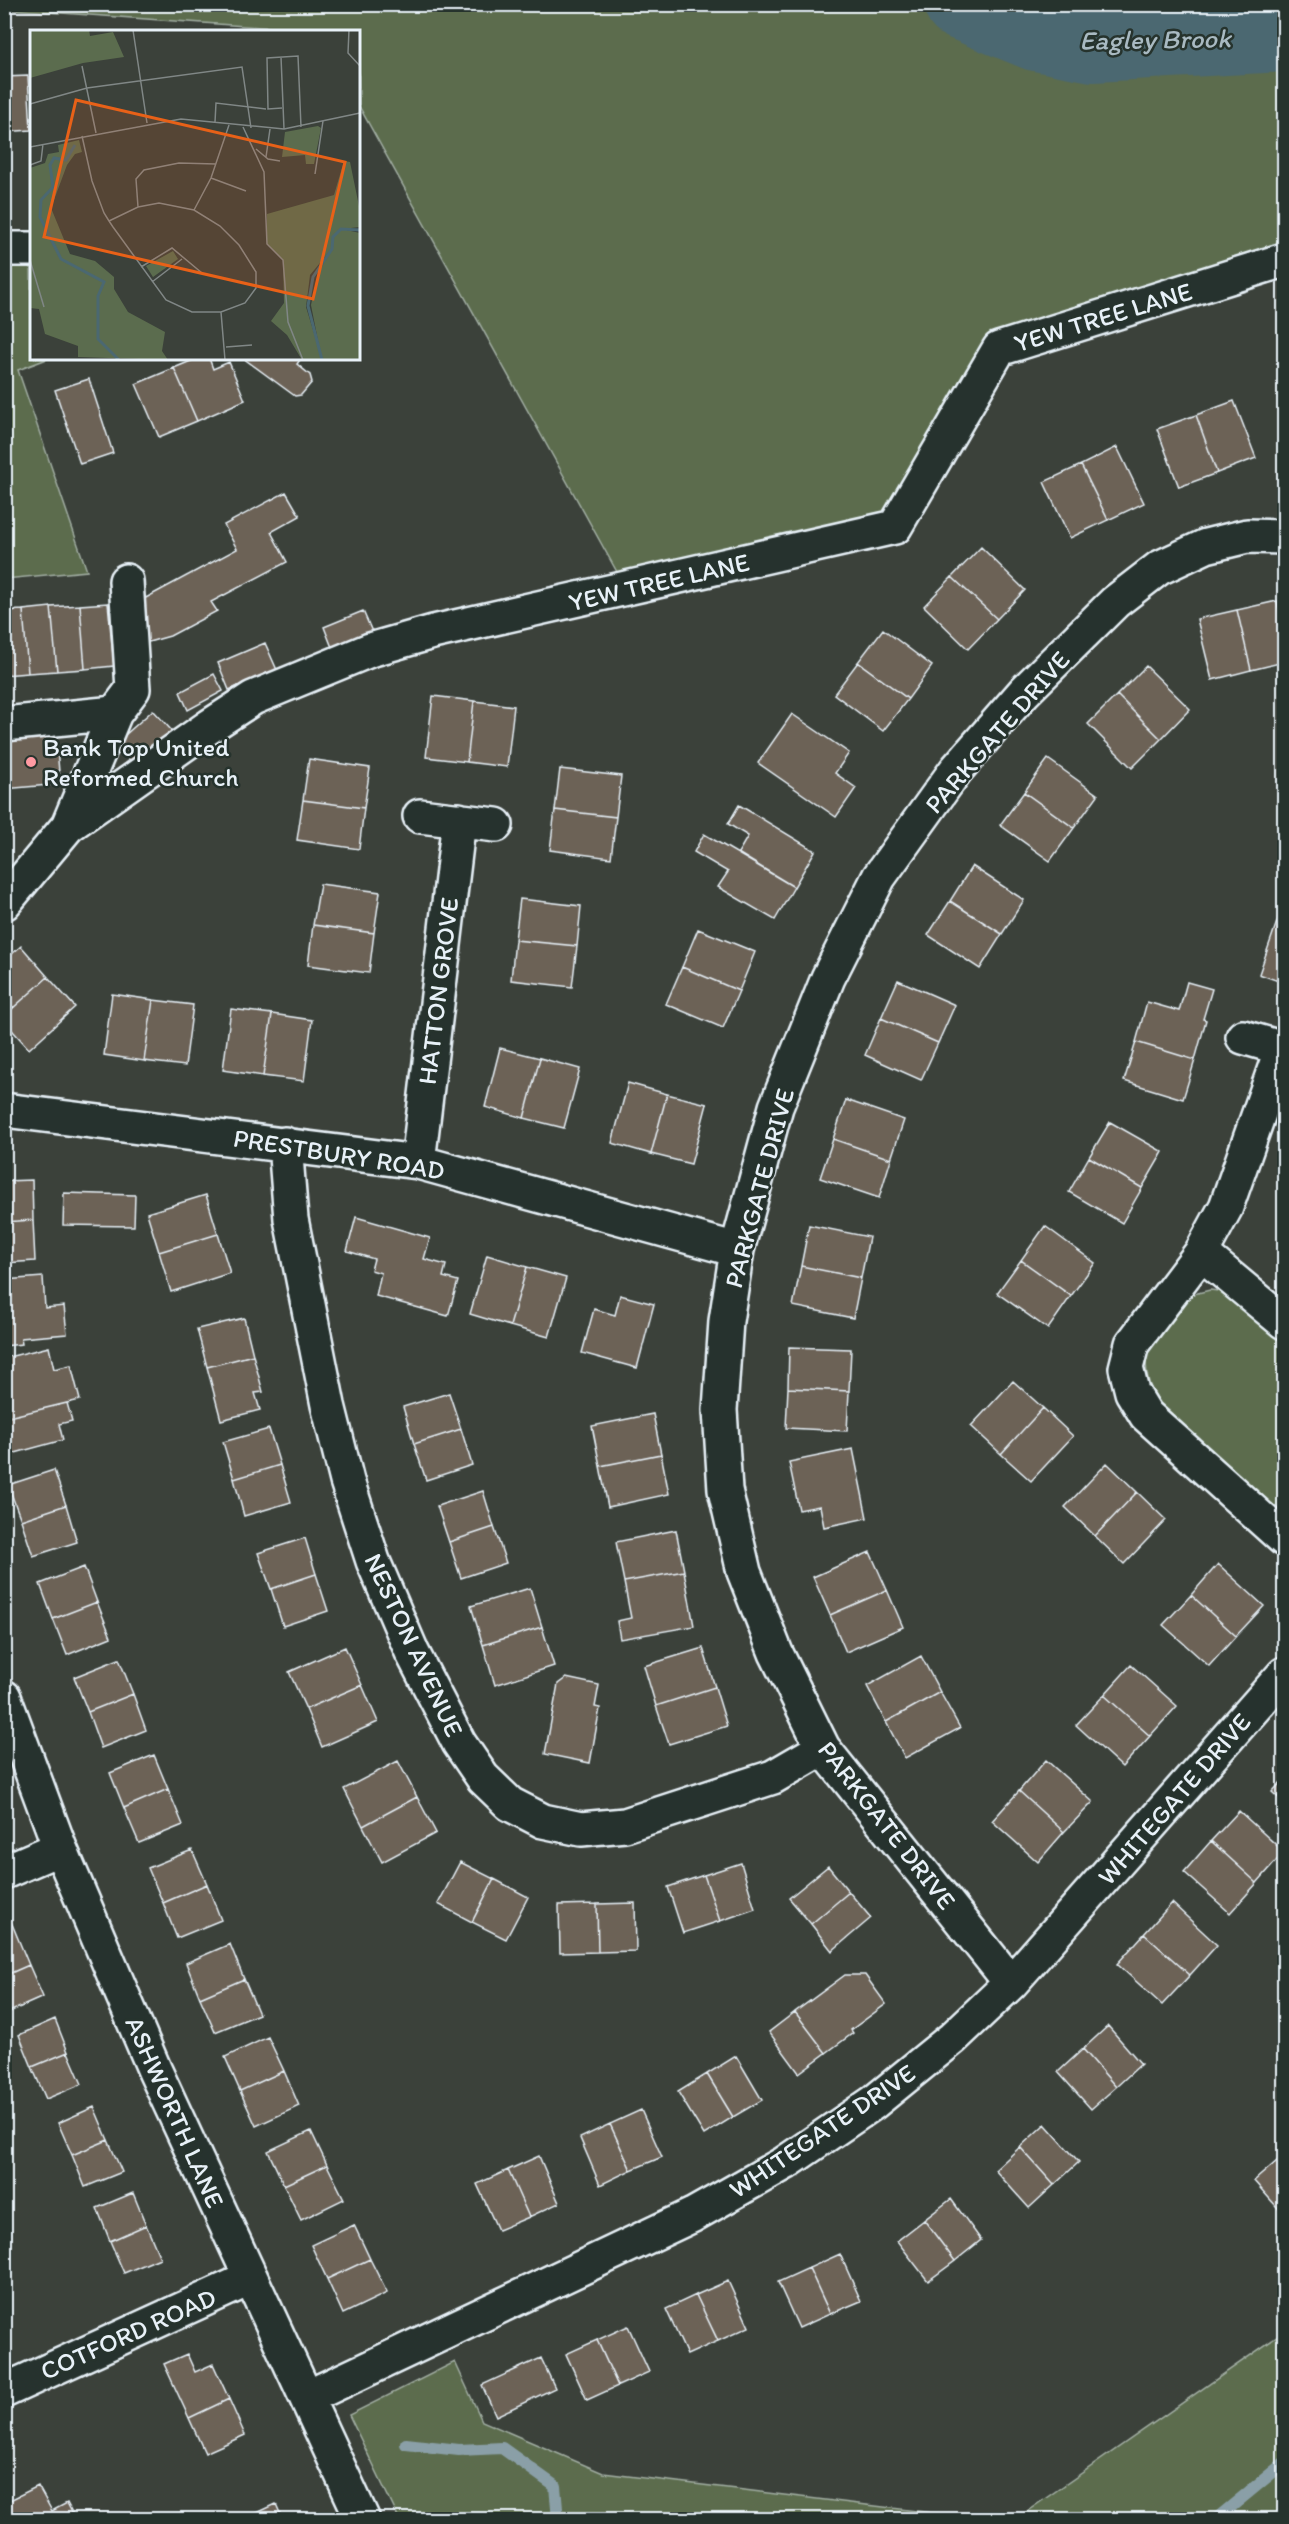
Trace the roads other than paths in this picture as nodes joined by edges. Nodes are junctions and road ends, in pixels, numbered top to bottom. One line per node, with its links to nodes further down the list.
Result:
1 (4, 249): 2 (street)
2 (30, 249)
3 (1284, 260): 11 (street, YEW TREE LANE)
4 (1284, 537): 18 (street, PARKGATE DRIVE)
5 (126, 580): 6 (street)
6 (115, 713): 7 (street); 11 (street)
7 (4, 724)
8 (420, 816): 9 (street)
9 (459, 820): 10 (street); 17 (street, HATTON GROVE)
10 (496, 825)
11 (68, 826): 12 (street, YEW TREE LANE)
12 (4, 903)
13 (1243, 1037): 14 (street)
14 (1283, 1048): 19 (street)
15 (4, 1110): 16 (street, PRESTBURY ROAD)
16 (285, 1144): 17 (street, PRESTBURY ROAD); 24 (street, NESTON AVENUE)
17 (418, 1162): 18 (street, PRESTBURY ROAD)
18 (737, 1250): 24 (street, PARKGATE DRIVE)
19 (1202, 1252): 20 (street); 21 (street)
20 (1284, 1322)
21 (1284, 1539)
22 (1284, 1674): 27 (street, WHITEGATE DRIVE)
23 (4, 1696): 25 (street, ASHWORTH LANE)
24 (823, 1748): 27 (street, PARKGATE DRIVE)
25 (60, 1848): 26 (street); 28 (street, ASHWORTH LANE)
26 (4, 1872)
27 (1011, 1983): 30 (street, WHITEGATE DRIVE)
28 (252, 2278): 29 (street, COTFORD ROAD); 30 (street, ASHWORTH LANE)
29 (4, 2391)
30 (308, 2397): 31 (street, ASHWORTH LANE)
31 (363, 2520)

